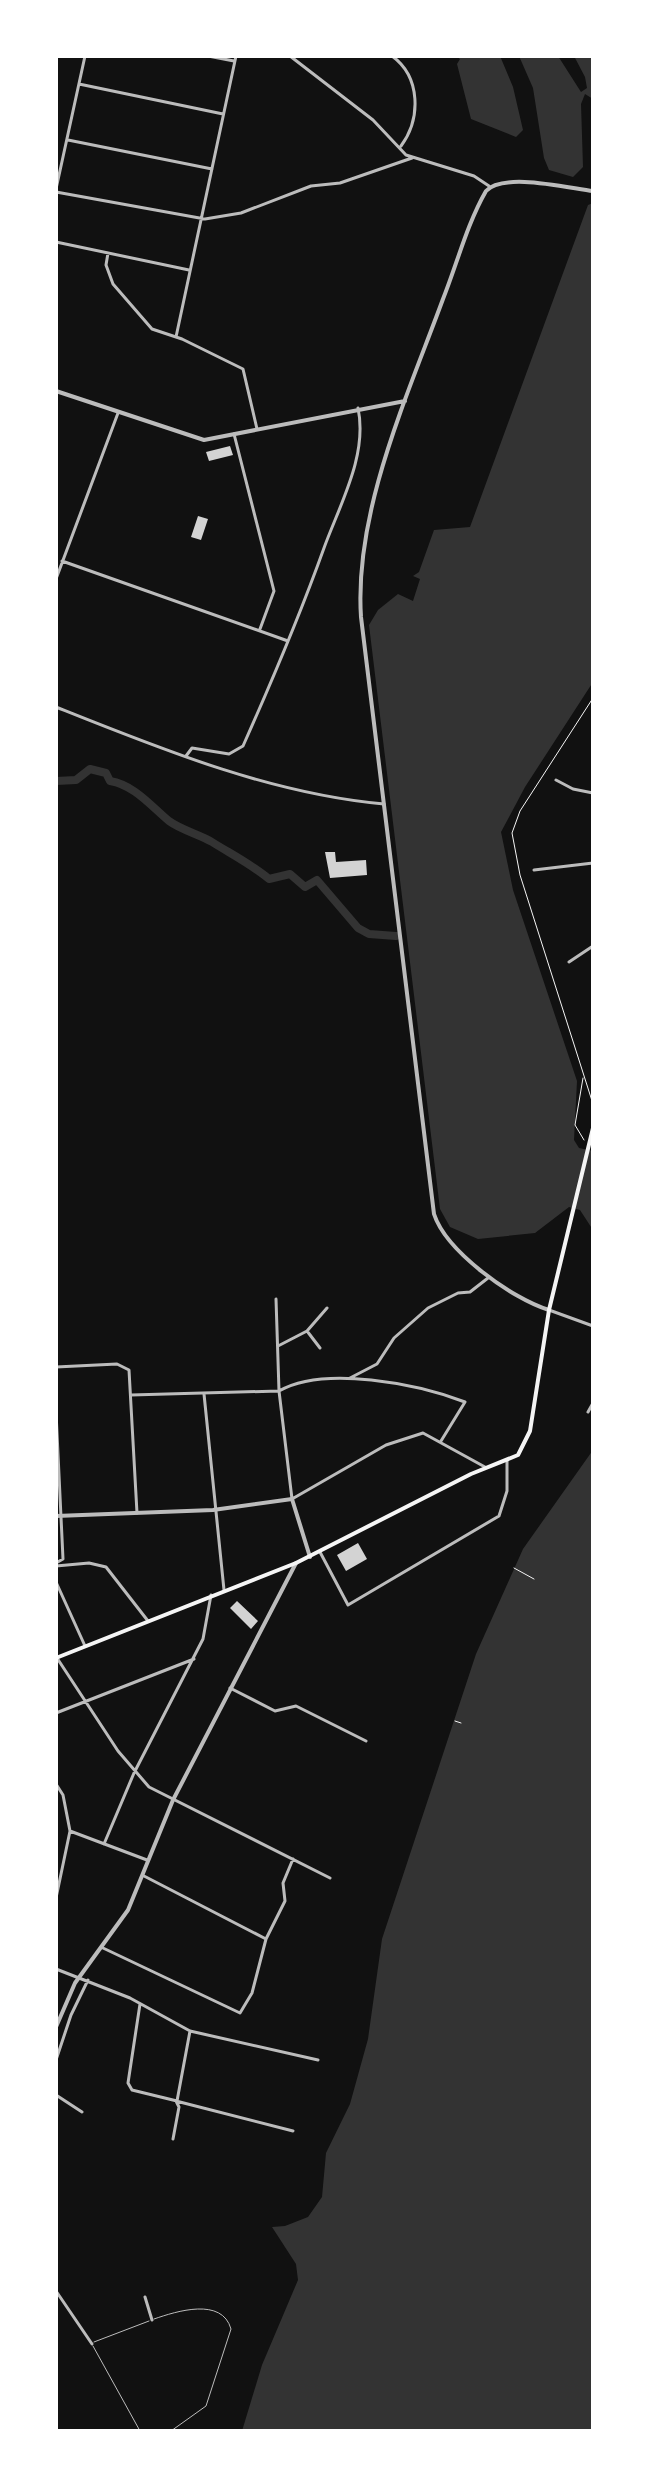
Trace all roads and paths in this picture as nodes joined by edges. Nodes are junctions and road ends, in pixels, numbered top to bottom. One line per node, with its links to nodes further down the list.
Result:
1 (85, 56): 6 (street)
2 (208, 56): 5 (street)
3 (290, 56): 9 (street)
4 (392, 56): 9 (street)
5 (235, 59): 7 (street)
6 (79, 84): 7 (street); 8 (street)
7 (223, 114): 11 (street)
8 (68, 140): 11 (street); 13 (street)
9 (401, 146): 10 (street)
10 (412, 158): 12 (street); 15 (street)
11 (212, 169): 15 (street)
12 (489, 186): 14 (street); 21 (street)
13 (56, 190): 15 (street)
14 (591, 190)
15 (201, 219): 18 (street)
16 (56, 242): 17 (street)
17 (108, 253): 18 (street); 19 (street)
18 (190, 270): 19 (street)
19 (176, 337): 24 (street)
20 (56, 391): 23 (street)
21 (405, 401): 22 (street); 35 (street)
22 (358, 408): 24 (street); 29 (street)
23 (118, 413): 25 (street); 26 (street)
24 (257, 429): 25 (street)
25 (234, 434): 28 (street)
26 (62, 561): 27 (street); 28 (street)
27 (56, 579)
28 (260, 629): 29 (street)
29 (289, 642): 32 (street)
30 (593, 698): 40 (path)
31 (56, 707): 32 (street)
32 (186, 756): 35 (street)
33 (556, 780): 34 (street)
34 (593, 793)
35 (384, 804): 44 (street)
36 (593, 863): 37 (street)
37 (534, 870)
38 (593, 946): 39 (street)
39 (569, 962)
40 (583, 1075): 41 (path); 43 (path)
41 (593, 1104)
42 (593, 1128): 43 (main road)
43 (589, 1141): 47 (main road)
44 (490, 1276): 47 (street); 53 (street)
45 (276, 1299): 50 (street)
46 (327, 1308): 49 (street)
47 (549, 1310): 48 (street); 61 (main road)
48 (593, 1326)
49 (307, 1331): 50 (street); 51 (street)
50 (278, 1346): 54 (street)
51 (320, 1348)
52 (56, 1367): 56 (street)
53 (346, 1379): 54 (street); 60 (street)
54 (279, 1391): 55 (street); 63 (street)
55 (204, 1394): 56 (street); 64 (street)
56 (131, 1395): 65 (street)
57 (593, 1403): 59 (street)
58 (56, 1412): 66 (street)
59 (588, 1412)
60 (441, 1441): 62 (street); 63 (street)
61 (507, 1461): 62 (main road); 67 (street)
62 (486, 1468): 67 (main road)
63 (292, 1499): 64 (street); 68 (street)
64 (213, 1510): 65 (street); 74 (street)
65 (137, 1513): 66 (street)
66 (58, 1516): 70 (street)
67 (320, 1552): 68 (main road)
68 (310, 1557): 69 (main road)
69 (296, 1563): 74 (main road); 80 (street)
70 (56, 1564): 76 (street)
71 (514, 1568): 72 (path)
72 (534, 1579)
73 (56, 1582): 77 (street)
74 (224, 1590): 75 (main road)
75 (211, 1595): 76 (main road); 79 (street)
76 (148, 1621): 77 (main road)
77 (85, 1646): 78 (main road)
78 (56, 1658): 81 (street)
79 (194, 1659): 81 (street); 86 (street)
80 (230, 1688): 85 (street); 88 (street)
81 (87, 1701): 82 (street); 86 (street)
82 (56, 1713)
83 (455, 1721): 84 (path)
84 (461, 1723)
85 (366, 1741)
86 (134, 1773): 88 (street); 90 (street)
87 (56, 1784): 89 (street)
88 (173, 1800): 91 (street); 92 (street)
89 (70, 1831): 90 (street); 95 (street)
90 (104, 1844): 92 (street)
91 (293, 1859): 94 (street); 96 (street)
92 (148, 1860): 93 (street)
93 (144, 1876): 96 (street); 97 (street)
94 (330, 1878)
95 (56, 1898)
96 (266, 1939): 97 (street)
97 (103, 1948): 99 (street)
98 (56, 1969): 99 (street)
99 (79, 1977): 100 (street); 102 (street)
100 (88, 1980): 101 (street); 104 (street)
101 (140, 2004): 103 (street); 107 (street)
102 (56, 2027)
103 (190, 2031): 105 (street); 107 (street)
104 (56, 2060)
105 (318, 2060)
106 (56, 2095): 108 (street)
107 (176, 2101): 109 (street); 110 (street)
108 (82, 2112)
109 (293, 2131)
110 (173, 2139)
111 (56, 2291): 114 (street)
112 (145, 2297): 113 (street)
113 (152, 2320): 114 (lane); 116 (lane)
114 (92, 2344): 115 (lane)
115 (140, 2431)
116 (171, 2431)

